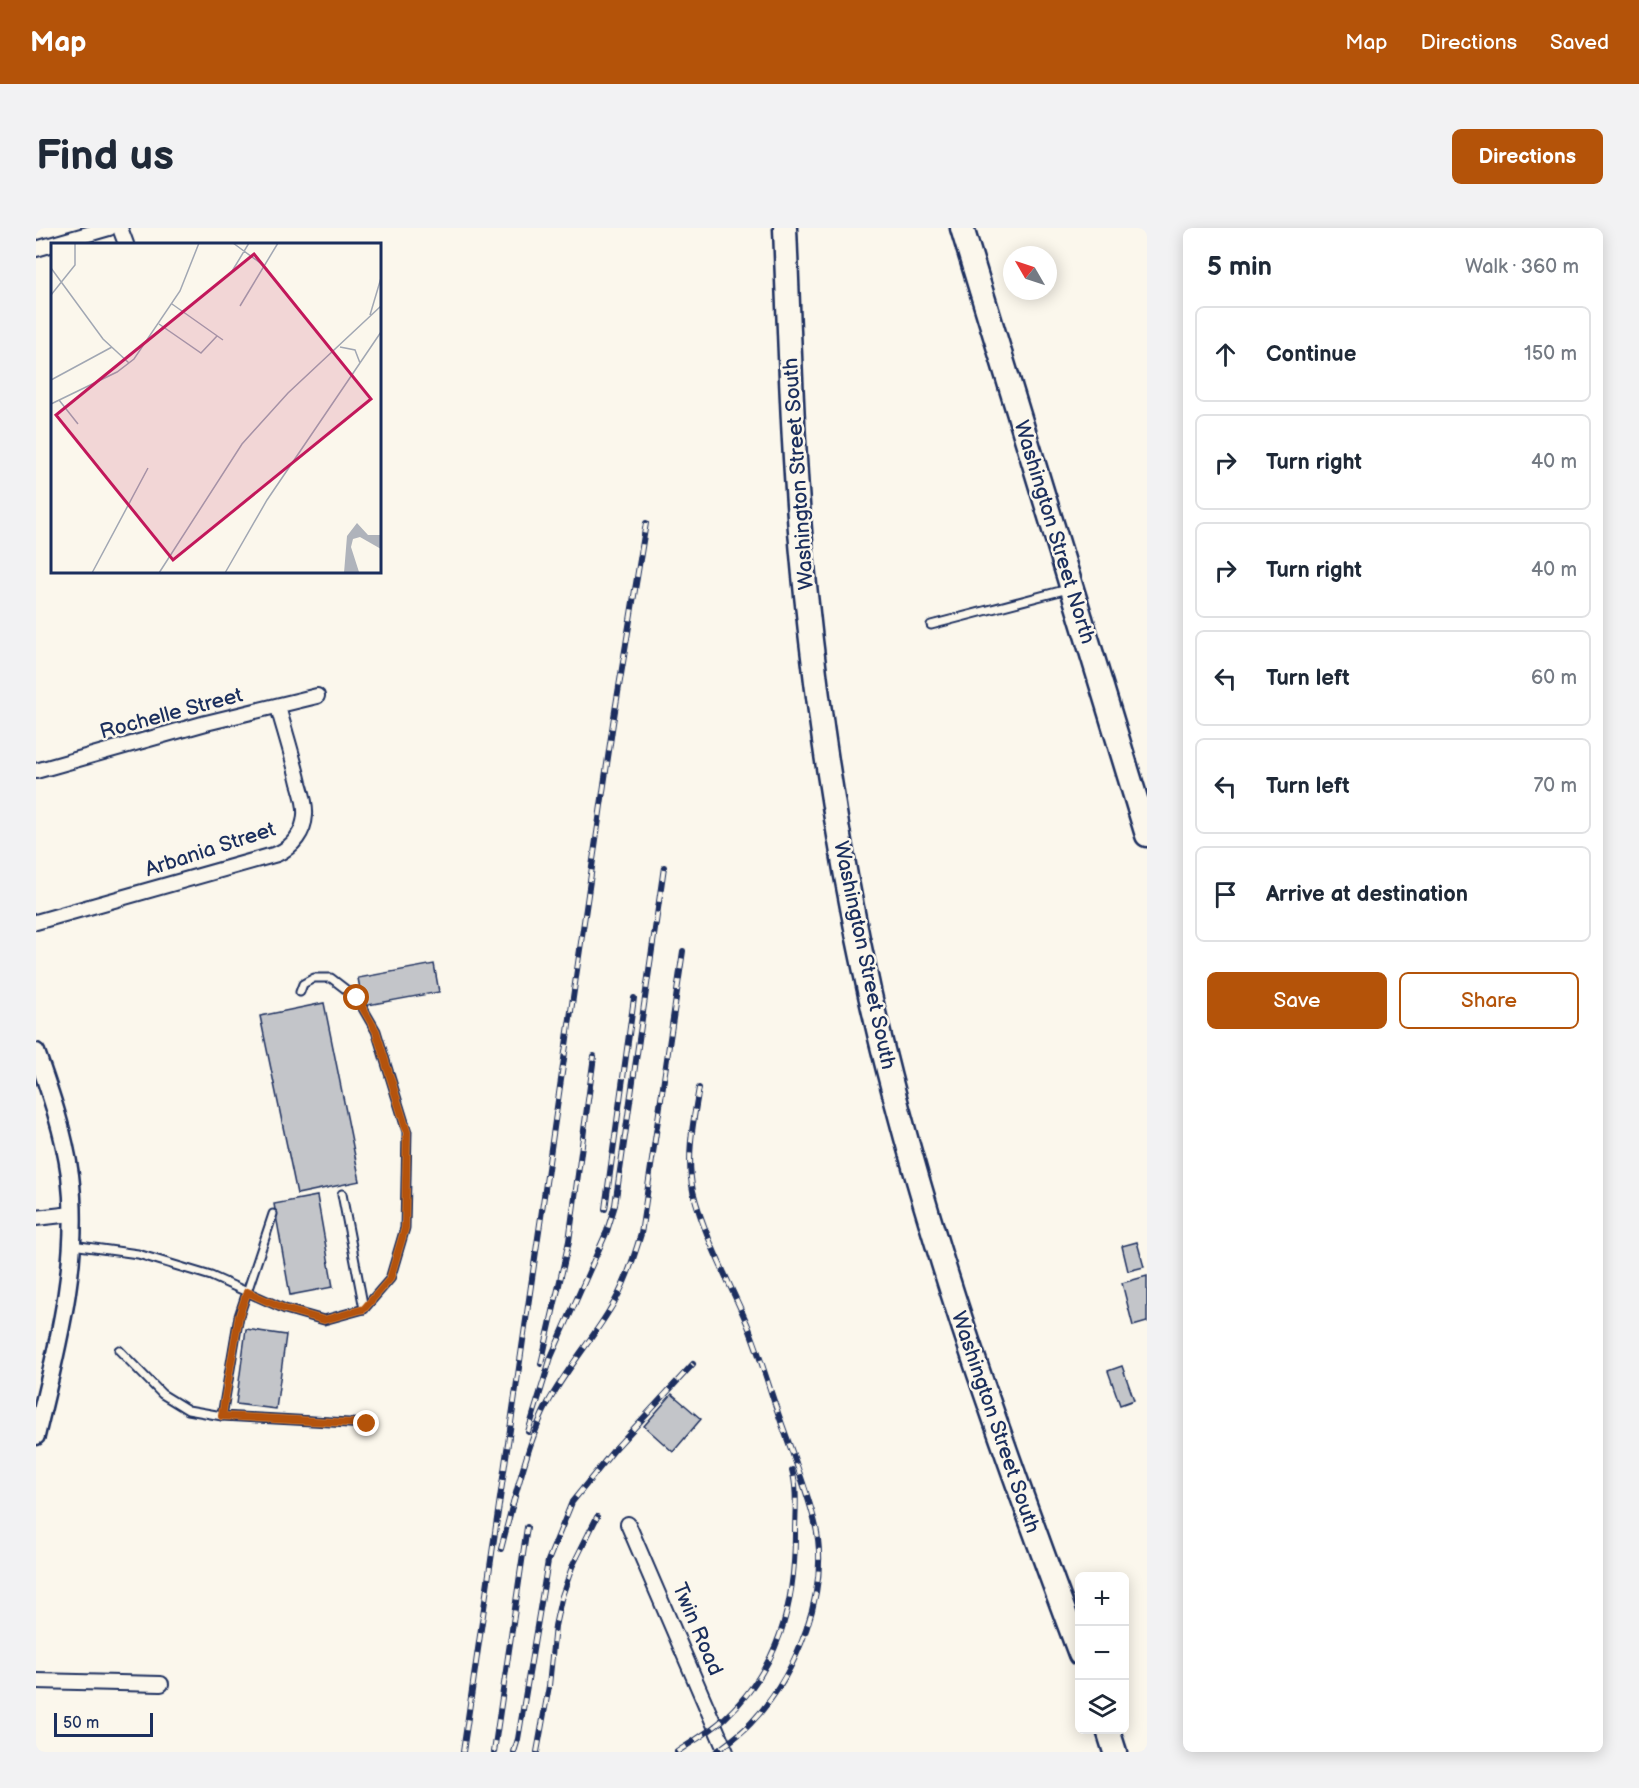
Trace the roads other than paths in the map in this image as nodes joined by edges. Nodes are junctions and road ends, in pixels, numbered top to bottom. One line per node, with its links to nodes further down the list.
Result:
1 (109, 228): 5 (street)
2 (120, 228): 6 (street)
3 (785, 228): 30 (highway, Washington Street South)
4 (962, 228): 9 (highway, Washington Street North)
5 (57, 243)
6 (126, 243)
7 (51, 245): 8 (street)
8 (36, 249)
9 (1072, 588): 10 (lane); 14 (highway, Washington Street North)
10 (931, 625)
11 (317, 696): 12 (street, Rochelle Street)
12 (278, 707): 13 (street, Rochelle Street); 15 (street, Arbania Street)
13 (36, 771)
14 (1147, 836)
15 (36, 922)
16 (300, 992): 24 (lane)
17 (36, 1052): 19 (street)
18 (342, 1194): 24 (lane)
19 (72, 1214): 21 (street); 22 (street)
20 (273, 1214): 23 (lane)
21 (36, 1218)
22 (72, 1245): 23 (lane); 28 (street)
23 (247, 1292): 24 (lane); 26 (lane)
24 (364, 1309)
25 (119, 1350): 26 (lane)
26 (222, 1416): 27 (lane)
27 (367, 1424)
28 (36, 1436)
29 (628, 1524): 34 (street, Twin Road)
30 (1075, 1641)
31 (36, 1681): 32 (street)
32 (161, 1684)
33 (1109, 1734): 35 (highway)
34 (726, 1752)
35 (1115, 1752)

